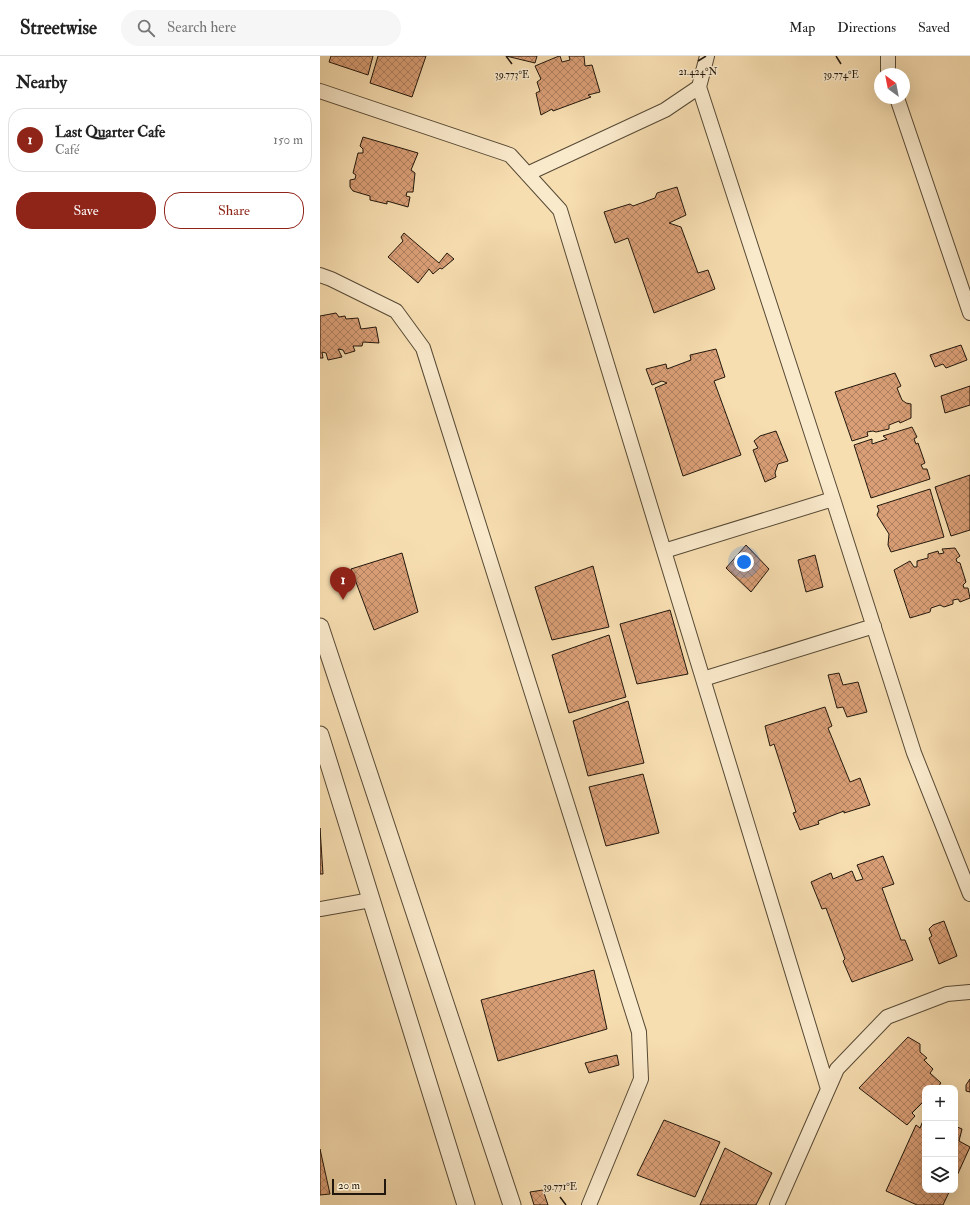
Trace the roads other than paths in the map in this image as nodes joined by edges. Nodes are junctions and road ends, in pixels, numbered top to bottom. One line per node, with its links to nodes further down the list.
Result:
1 (707, 56): 4 (street)
2 (888, 56): 3 (street)
3 (888, 68)
4 (699, 86): 7 (street); 10 (street)
5 (320, 91): 7 (street)
6 (899, 104): 9 (street)
7 (527, 174): 11 (street)
8 (320, 275): 23 (street)
9 (970, 313)
10 (833, 498): 11 (street); 12 (street)
11 (664, 551): 14 (street)
12 (874, 626): 14 (street); 16 (street)
13 (320, 627): 22 (street)
14 (703, 679): 20 (street)
15 (320, 735): 17 (street)
16 (970, 894)
17 (371, 900): 18 (street); 21 (street)
18 (320, 909)
19 (970, 992): 20 (street)
20 (828, 1089): 24 (street)
21 (466, 1205)
22 (512, 1205)
23 (589, 1205)
24 (777, 1205)

